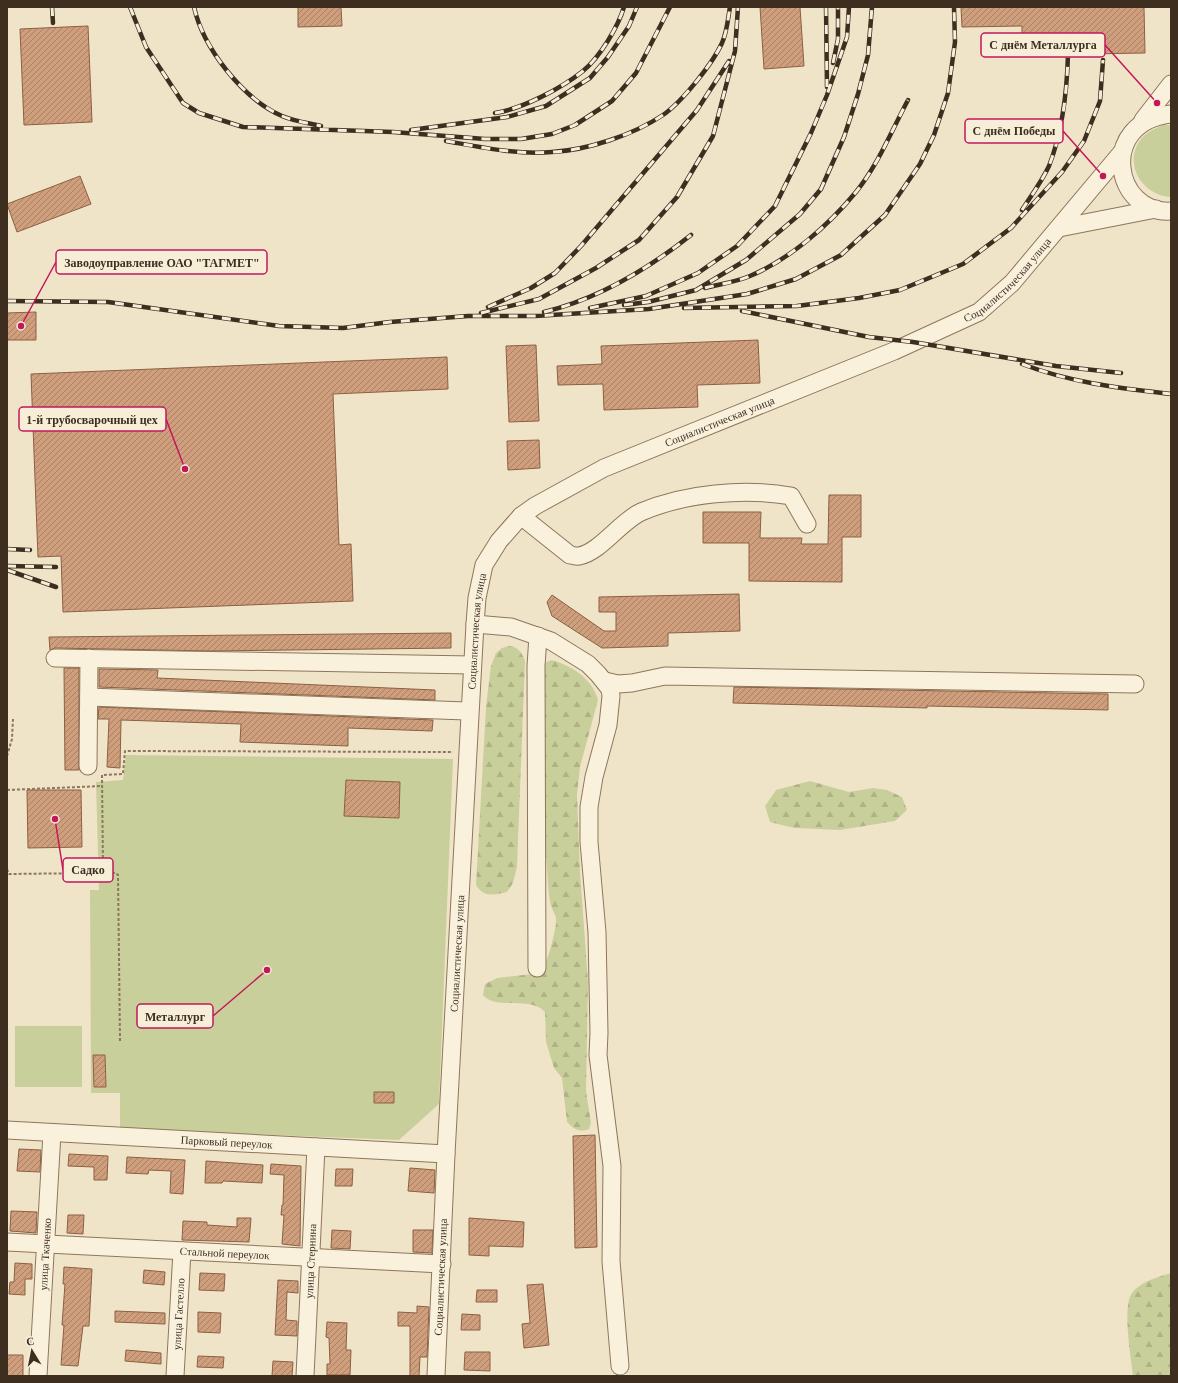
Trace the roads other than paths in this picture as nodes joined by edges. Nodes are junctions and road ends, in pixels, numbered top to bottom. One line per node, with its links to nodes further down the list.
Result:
1 (1171, 84): 3 (street)
2 (1171, 114): 3 (street)
3 (1132, 131): 4 (street)
4 (1122, 152): 5 (street); 6 (street, Социалистическая улица)
5 (1164, 210): 6 (street)
6 (1059, 228): 7 (street, Социалистическая улица)
7 (521, 516): 8 (street); 9 (street, Социалистическая улица)
8 (807, 524)
9 (475, 624): 10 (street); 13 (street, Социалистическая улица)
10 (538, 636): 14 (street); 19 (street)
11 (55, 658): 12 (street)
12 (89, 658): 13 (street); 16 (street)
13 (472, 665): 23 (street, Социалистическая улица)
14 (605, 681): 15 (street); 29 (street)
15 (1135, 684)
16 (89, 697): 17 (street); 18 (street)
17 (466, 711)
18 (88, 766)
19 (537, 968)
20 (7, 1130): 21 (street, Парковый переулок)
21 (52, 1133): 22 (street, Парковый переулок); 25 (street, улица Ткаченко)
22 (316, 1147): 23 (street, Парковый переулок); 27 (street, улица Стернина)
23 (446, 1154): 28 (street, Социалистическая улица)
24 (7, 1242): 25 (street, Стальной переулок)
25 (46, 1244): 26 (street, Стальной переулок); 30 (street, улица Ткаченко)
26 (182, 1251): 27 (street, Стальной переулок); 31 (street, улица Гастелло)
27 (311, 1258): 28 (street, Стальной переулок); 32 (street, улица Стернина)
28 (442, 1264): 33 (street, Социалистическая улица)
29 (620, 1366)
30 (38, 1376)
31 (175, 1376)
32 (306, 1376)
33 (436, 1376)

